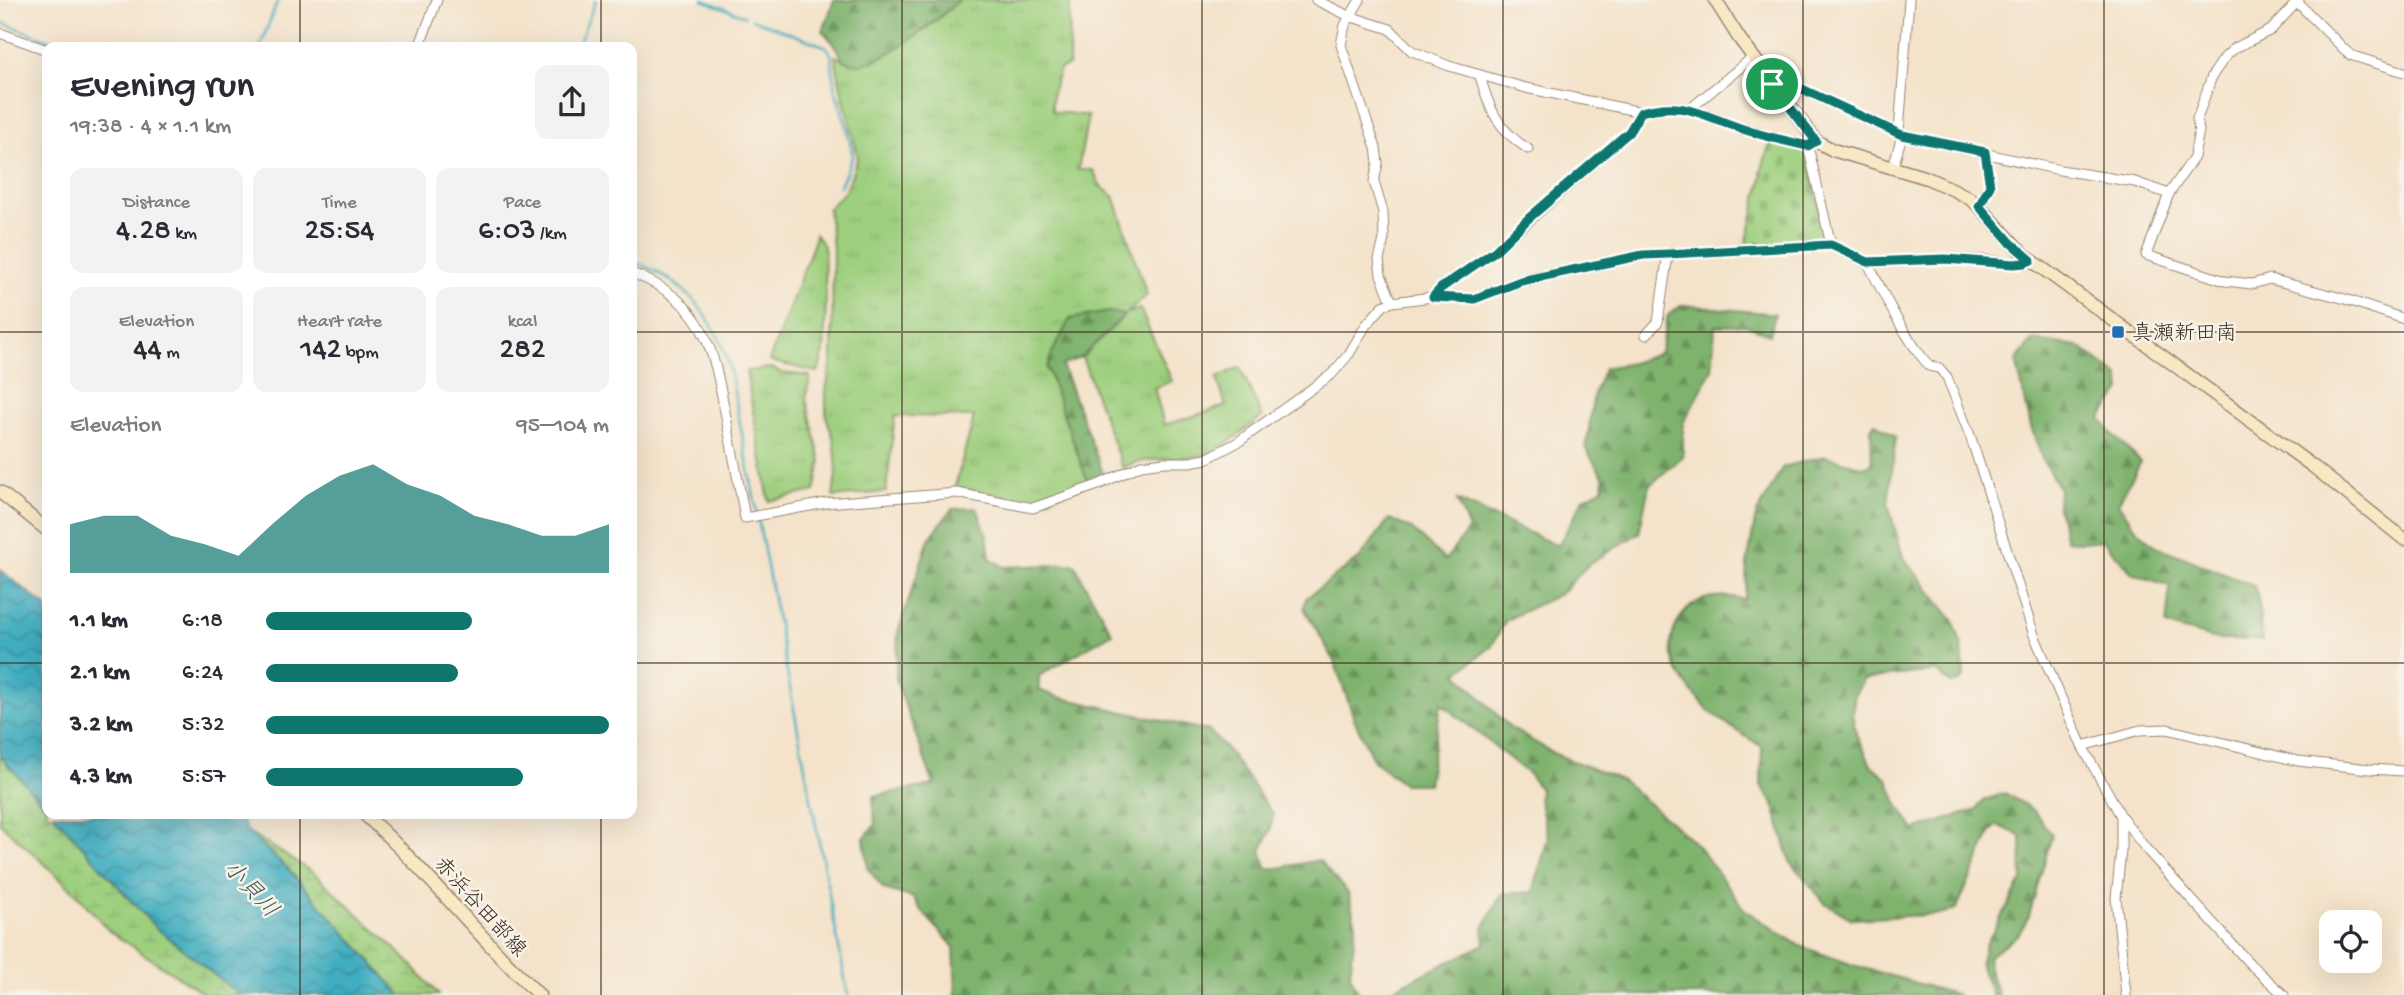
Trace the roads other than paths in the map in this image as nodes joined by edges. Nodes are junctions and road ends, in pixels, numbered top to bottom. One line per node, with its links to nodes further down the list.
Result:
1 (437, 0): 9 (street)
2 (1316, 0): 7 (street)
3 (1360, 0): 7 (street)
4 (1715, 0): 11 (street)
5 (1909, 0): 17 (street)
6 (2297, 1): 12 (street); 22 (street)
7 (1349, 16): 13 (street); 30 (street)
8 (0, 33): 10 (street)
9 (421, 42)
10 (42, 48)
11 (1753, 57): 14 (street); 15 (street)
12 (2404, 72)
13 (1480, 76): 16 (street); 19 (street)
14 (1772, 84): 17 (street); 18 (street)
15 (1691, 108): 16 (street); 18 (street)
16 (1641, 112): 29 (street)
17 (1900, 133): 20 (street); 21 (street)
18 (1812, 144): 21 (street); 24 (street)
19 (1528, 149)
20 (1985, 152): 22 (street); 23 (street)
21 (1893, 168): 23 (street)
22 (2168, 194): 31 (street)
23 (1979, 206): 26 (street)
24 (1831, 245): 25 (street); 27 (street)
25 (1668, 254): 29 (street); 32 (street)
26 (2031, 260): 27 (street); 35 (street)
27 (1868, 262): 36 (street)
28 (637, 276): 30 (street)
29 (1433, 297): 30 (street)
30 (1392, 302)
31 (2404, 319)
32 (1646, 335)
33 (0, 492): 34 (street)
34 (42, 526)
35 (2404, 539)
36 (2082, 746): 37 (street); 38 (street)
37 (2404, 771)
38 (2121, 816): 41 (street); 42 (street)
39 (369, 819): 40 (street, 赤浜谷田部線)
40 (540, 995)
41 (2126, 995)
42 (2284, 995)

